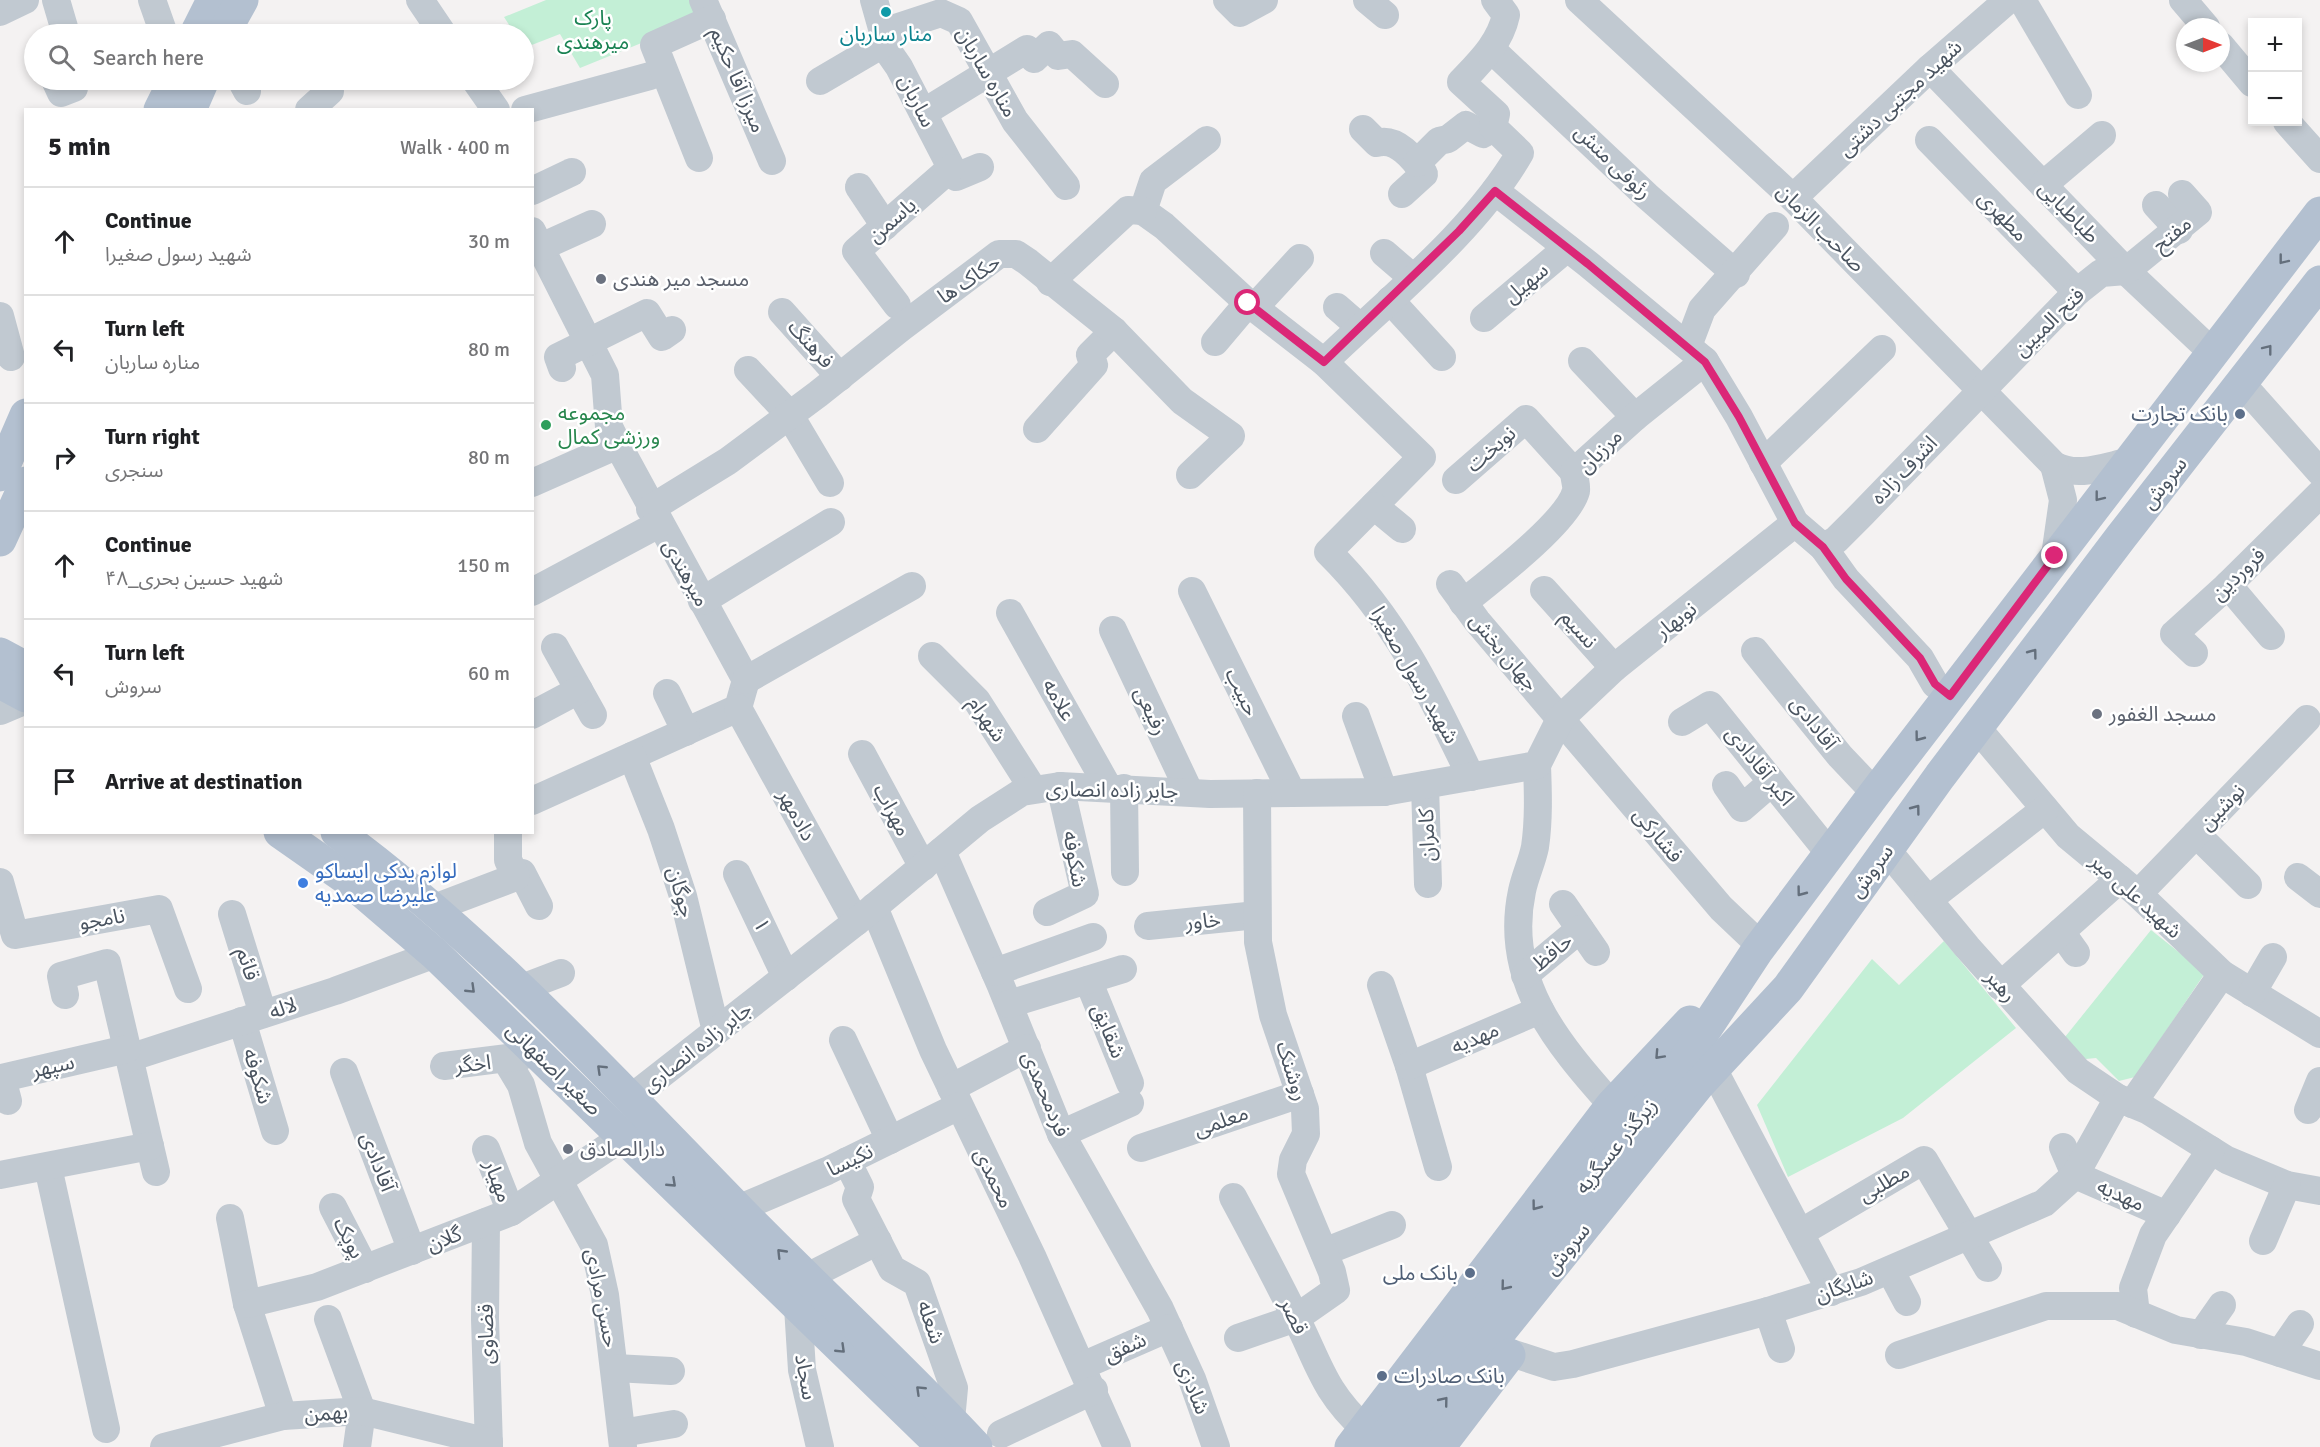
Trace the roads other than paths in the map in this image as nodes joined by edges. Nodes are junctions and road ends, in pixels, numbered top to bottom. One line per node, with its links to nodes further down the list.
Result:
1 (56, 0): 16 (street)
2 (152, 0): 17 (street)
3 (242, 0): 15 (main road)
4 (420, 0): 18 (street)
5 (874, 0): 19 (street, ساربان)
6 (1227, 0): 7 (street)
7 (1263, 0)
8 (1495, 0): 20 (street)
9 (1578, 0): 59 (street, صاحب الزمان)
10 (2008, 0): 22 (street, شهید مجتبی دشتی)
11 (2022, 0): 32 (street)
12 (2183, 0): 14 (street)
13 (707, 10): 45 (street); 47 (street, میرزا آقا حکیم)
14 (2198, 18)
15 (212, 23)
16 (63, 24)
17 (160, 24)
18 (436, 24)
19 (883, 38): 23 (street, مناره ساربان); 26 (street, مناره ساربان); 38 (street, ساربان)
20 (1491, 49): 40 (street); 72 (street, رئوفی منش)
21 (2230, 56): 25 (street)
22 (1930, 68): 52 (street, طباطبایی); 59 (street, شهید مجتبی دشتی)
23 (986, 74): 27 (street); 38 (street); 53 (street, مناره ساربان)
24 (650, 76): 37 (street)
25 (2248, 77)
26 (820, 81)
27 (1105, 84)
28 (170, 90): 33 (main road)
29 (199, 90): 34 (main road)
30 (482, 90): 36 (street)
31 (330, 91): 35 (street)
32 (2078, 95)
33 (161, 108)
34 (191, 108)
35 (311, 108)
36 (495, 108)
37 (532, 108)
38 (922, 113): 50 (street, ساربان)
39 (2291, 126): 46 (street)
40 (1493, 127): 48 (street); 56 (street)
41 (1363, 129): 48 (street)
42 (2103, 135): 52 (street)
43 (1207, 140): 61 (street)
44 (1929, 140): 76 (street, مطهری)
45 (699, 158)
46 (2320, 159)
47 (772, 161)
48 (1417, 163): 57 (street)
49 (980, 167): 50 (street)
50 (951, 168): 64 (street, یاسمن)
51 (572, 172): 55 (street)
52 (2043, 185): 71 (street, طباطبایی)
53 (1066, 186)
54 (859, 188): 64 (street)
55 (534, 190)
56 (1495, 191): 67 (street); 73 (street)
57 (1402, 194)
58 (2182, 194): 66 (street, مفتح)
59 (1793, 198): 100 (street, صاحب الزمان)
60 (2156, 205): 66 (street)
61 (1143, 211): 74 (street); 79 (street, شهید رسول صغیرا)
62 (2320, 213): 90 (main road, سروش, one-way to 90)
63 (592, 224): 69 (street)
64 (885, 226): 78 (street, یاسمن)
65 (1775, 226): 72 (street)
66 (2179, 230): 71 (street, مفتح)
67 (1567, 248): 83 (street, سهیل); 91 (street)
68 (1384, 253): 73 (street)
69 (539, 256): 87 (street, میرهندی)
70 (1300, 258): 79 (street)
71 (2126, 271): 76 (street, فتح المبین); 90 (street, طباطبایی)
72 (1736, 274): 91 (street)
73 (1412, 277): 77 (street)
74 (1050, 282): 86 (street, حکاک ها); 98 (street, حکاک ها)
75 (2320, 282): 99 (main road, سروش, one-way to 75)
76 (2077, 292): 100 (street, فتح المبین)
77 (1390, 300): 84 (street); 93 (street)
78 (897, 305)
79 (1251, 305): 88 (street); 95 (street, شهید رسول صغیرا)
80 (1337, 307): 84 (street)
81 (782, 312): 98 (street, فرهنگ)
82 (0, 316): 92 (street)
83 (1484, 318)
84 (1360, 327): 95 (street)
85 (672, 330): 87 (street)
86 (1114, 331): 104 (street); 112 (street, حکاک ها)
87 (590, 342): 96 (street); 105 (street, میرهندی)
88 (1215, 342)
89 (1882, 349): 109 (street)
90 (2212, 352): 108 (main road, سروش)
91 (1696, 354): 102 (street, مرزبان); 109 (street)
92 (12, 357)
93 (1442, 357)
94 (1582, 361): 102 (street)
95 (1324, 362): 118 (street, شهید رسول صغیرا)
96 (562, 368)
97 (748, 370): 101 (street)
98 (840, 376): 101 (street, حکاک ها)
99 (2241, 383): 106 (street); 156 (main road, سروش, one-way to 99)
100 (1981, 390): 110 (street, صاحب الزمان); 124 (street, اشرف زاده)
101 (789, 414): 115 (street); 119 (street, حکاک ها)
102 (1635, 417): 111 (street, مرزبان)
103 (24, 419): 107 (main road)
104 (1037, 429)
105 (618, 446): 114 (street); 119 (street, میرهندی)
106 (2315, 456)
107 (3, 461)
108 (2127, 462): 110 (street); 125 (main road, سروش, one-way to 125)
109 (1763, 463): 121 (street)
110 (2054, 465): 125 (street, صاحب الزمان)
111 (1574, 472): 113 (street, نوبخت); 131 (street, مرزبان)
112 (1190, 475)
113 (1456, 480)
114 (534, 482)
115 (830, 483)
116 (24, 487): 123 (main road)
117 (2320, 494): 126 (street, فروردین)
118 (1374, 506): 122 (street); 161 (street, شهید رسول صغیرا)
119 (654, 517): 129 (street, حکاک ها); 132 (street, میرهندی)
120 (831, 522): 132 (street)
121 (1795, 523): 124 (street); 141 (street, نوبهار)
122 (1402, 529)
123 (0, 540)
124 (1823, 547): 146 (street)
125 (2055, 556): 146 (main road, سروش)
126 (2228, 585): 135 (street); 138 (street, فروردین)
127 (912, 586): 142 (street)
128 (1544, 590): 141 (street, نسیم)
129 (534, 591)
130 (1192, 591): 171 (street, حبیب)
131 (1457, 594): 153 (street, جهان بخش)
132 (702, 601): 142 (street, میرهندی)
133 (1010, 613): 166 (street, علامه)
134 (1113, 630): 167 (street, رفیعی)
135 (2271, 636)
136 (555, 647): 143 (street)
137 (1755, 651): 169 (street, آقادادی)
138 (2194, 653)
139 (932, 656): 165 (street, شهرام)
140 (7, 662): 145 (main road)
141 (1614, 668): 153 (street, نوبهار)
142 (746, 681): 148 (street)
143 (579, 690): 150 (street); 151 (street)
144 (667, 693): 157 (street)
145 (24, 694)
146 (1950, 696): 169 (main road, سروش, one-way to 169)
147 (24, 699): 149 (street)
148 (738, 708): 157 (street); 196 (street, دادمهر)
149 (0, 711)
150 (534, 714)
151 (593, 715)
152 (1356, 716): 168 (street)
153 (1560, 719): 160 (street); 201 (street, فشارکی)
154 (2307, 719): 177 (street, نوشین)
155 (1682, 722): 162 (street, اکبر آقادادی)
156 (1977, 728): 173 (street, شهید علی میر); 178 (main road, سروش, one-way to 156)
157 (686, 732): 159 (street)
158 (862, 754): 180 (street, مهراب)
159 (632, 756): 172 (street); 222 (street, چوگان)
160 (1537, 765): 161 (street, جابر زاده انصاری); 209 (street)
161 (1471, 777): 163 (street, جابر زاده انصاری)
162 (1772, 782): 164 (street); 179 (street, اکبر آقادادی)
163 (1425, 785): 168 (street, جابر زاده انصاری); 186 (street, کامران)
164 (1726, 785)
165 (1046, 787): 166 (street, جابر زاده انصاری); 180 (street, جابر زاده انصاری); 194 (street, شکوفه)
166 (1116, 787): 167 (street, جابر زاده انصاری); 181 (street)
167 (1190, 791): 170 (street, جابر زاده انصاری)
168 (1384, 792): 171 (street, جابر زاده انصاری)
169 (1875, 792): 179 (main road, سروش)
170 (1257, 793): 171 (street, جابر زاده انصاری); 197 (street, روشنک)
171 (1292, 793)
172 (534, 800)
173 (2045, 809): 188 (street, شهید علی میر); 190 (street)
174 (283, 834): 203 (main road, صغیر اصفهانی)
175 (340, 834): 193 (main road, صغیر اصفهانی)
176 (508, 834): 183 (street)
177 (2196, 834): 187 (street); 188 (street, نوشین)
178 (1886, 849): 190 (street, رهبر); 214 (main road, سروش)
179 (1830, 854): 201 (main road, سروش, one-way to 201)
180 (932, 859): 196 (street, جابر زاده انصاری); 206 (street, فردمحمدی)
181 (1125, 872)
182 (737, 874): 210 (street, ۱)
183 (516, 877): 192 (street); 193 (street)
184 (2298, 877): 189 (street)
185 (0, 882): 215 (street, نامجو)
186 (1428, 884)
187 (2248, 885)
188 (2129, 887): 208 (street, شهید علی میر); 213 (street, نوشین)
189 (2320, 894)
190 (1928, 900): 213 (street, رهبر)
191 (1563, 904): 199 (street, حافظ)
192 (539, 906)
193 (434, 908): 216 (main road, صغیر اصفهانی)
194 (1047, 912)
195 (232, 914): 221 (street, قائم)
196 (865, 915): 210 (street, جابر زاده انصاری); 235 (street, محمدی)
197 (1257, 915): 198 (street, خاور); 234 (street, روشنک)
198 (1148, 926)
199 (1580, 929): 202 (street, حافظ); 209 (street, حافظ)
200 (1093, 937): 206 (street)
201 (1759, 949): 239 (main road, one-way to 239); 302 (main road, زیرگذر عسگریه, one-way to 302)
202 (1596, 952)
203 (435, 954): 221 (street, لاله); 226 (main road, صغیر اصفهانی, one-way to 226)
204 (2273, 957): 217 (street)
205 (1123, 969): 211 (street, شقایق)
206 (995, 972): 219 (street, فردمحمدی)
207 (561, 974): 216 (street)
208 (2222, 974): 217 (street, شهید علی میر); 238 (street)
209 (1525, 975): 220 (street)
210 (786, 976): 222 (street, جابر زاده انصاری)
211 (1088, 980): 219 (street, شقایق); 243 (street, شقایق)
212 (1381, 985): 230 (street)
213 (2000, 986): 238 (street, رهبر)
214 (1788, 988): 232 (main road); 309 (main road, سروش, one-way to 214)
215 (188, 989)
216 (519, 989): 236 (main road, صغیر اصفهانی, one-way to 216)
217 (2253, 993): 223 (street, شهید علی میر)
218 (65, 995): 227 (street)
219 (1009, 1004): 225 (street, فردمحمدی)
220 (1540, 1010): 230 (street, مهدیه); 239 (street)
221 (252, 1018): 227 (street, لاله); 242 (street, شکوفه)
222 (716, 1031): 236 (street, جابر زاده انصاری)
223 (2320, 1034)
224 (843, 1040): 244 (street)
225 (1027, 1048): 235 (street, نکیسا); 243 (street, فردمحمدی)
226 (537, 1052): 228 (street, اخگر); 241 (main road, صغیر اصفهانی)
227 (128, 1053): 237 (street, سپهر); 250 (street)
228 (506, 1060): 229 (street, اخگر); 254 (street, حسن مرادی)
229 (444, 1066)
230 (1409, 1066): 251 (street)
231 (344, 1072): 268 (street, آقادادی)
232 (1719, 1080): 264 (street); 288 (main road)
233 (2320, 1081): 240 (street)
234 (1300, 1094): 246 (street, معلمی); 269 (street, روشنک)
235 (955, 1097): 244 (street, نکیسا); 294 (street, محمدی)
236 (631, 1098): 241 (main road); 259 (main road, صغیر اصفهانی)
237 (8, 1101)
238 (2125, 1101): 248 (street, رهبر); 253 (street, شایگان)
239 (1612, 1105): 302 (main road, one-way to 302)
240 (2308, 1110)
241 (614, 1128): 254 (street, گلان); 278 (main road, صغیر اصفهانی, one-way to 278)
242 (275, 1131)
243 (1061, 1134): 284 (street, فردمحمدی)
244 (890, 1140): 249 (street, نکیسا)
245 (2063, 1147): 253 (street)
246 (1141, 1148)
247 (486, 1149): 261 (street, مهیار)
248 (2211, 1150): 255 (street, رهبر); 260 (street)
249 (847, 1161): 259 (street, نکیسا); 266 (street, شعله)
250 (48, 1167): 252 (street); 298 (street)
251 (1438, 1167)
252 (0, 1175)
253 (2075, 1175): 260 (street, مهدیه); 265 (street, شایگان)
254 (560, 1180): 261 (street, گلان); 292 (street, حسن مرادی)
255 (2287, 1185): 256 (street, رهبر); 267 (street)
256 (2320, 1191)
257 (1233, 1197): 282 (street, قصر)
258 (333, 1207): 271 (street, پوپک)
259 (738, 1209): 299 (main road, صغیر اصفهانی, one-way to 259)
260 (2167, 1215): 280 (street)
261 (498, 1217): 268 (street, گلان); 303 (street, قضاوی)
262 (230, 1218): 276 (street)
263 (1392, 1225): 269 (street)
264 (1800, 1233): 265 (street, مطلبی); 274 (street)
265 (1968, 1235): 270 (street); 272 (street, شایگان)
266 (878, 1241): 273 (street); 299 (street, شعله)
267 (2263, 1241)
268 (411, 1251): 271 (street, گلان)
269 (1324, 1252): 282 (street, روشنک)
270 (1988, 1268)
271 (365, 1269): 276 (street, گلان)
272 (1890, 1270): 274 (street, شایگان); 275 (street)
273 (814, 1274)
274 (1831, 1292): 279 (street, شایگان)
275 (1907, 1302)
276 (247, 1304): 296 (street)
277 (2222, 1305): 285 (street)
278 (798, 1307): 299 (main road, صغیر اصفهانی, one-way to 299); 306 (street, سجاد)
279 (1768, 1311): 287 (street); 288 (street, شایگان)
280 (2136, 1314): 285 (street); 290 (street)
281 (328, 1318): 295 (street)
282 (1296, 1318): 286 (street); 302 (street, قصر)
283 (2300, 1324): 289 (street)
284 (1169, 1328): 294 (street, شفق); 308 (street, شادزی)
285 (2201, 1335): 289 (street)
286 (1238, 1338)
287 (1781, 1349)
288 (1511, 1353): 310 (main road)
289 (2280, 1353): 291 (street)
290 (1899, 1355)
291 (2320, 1366)
292 (615, 1368): 293 (street); 300 (street, حسن مرادی)
293 (672, 1371)
294 (1088, 1378): 301 (street); 307 (street, محمدی)
295 (362, 1411): 296 (street, بهمن); 303 (street, بهمن); 305 (street)
296 (283, 1416): 304 (street, بهمن)
297 (674, 1424): 300 (street)
298 (106, 1430)
299 (947, 1433): 301 (main road, صغیر اصفهانی)
300 (622, 1440)
301 (988, 1441)
302 (1364, 1441)
303 (489, 1445)
304 (164, 1447)
305 (357, 1447)
306 (820, 1447)
307 (1117, 1447)
308 (1216, 1447)
309 (1407, 1447)
310 (1439, 1447)

